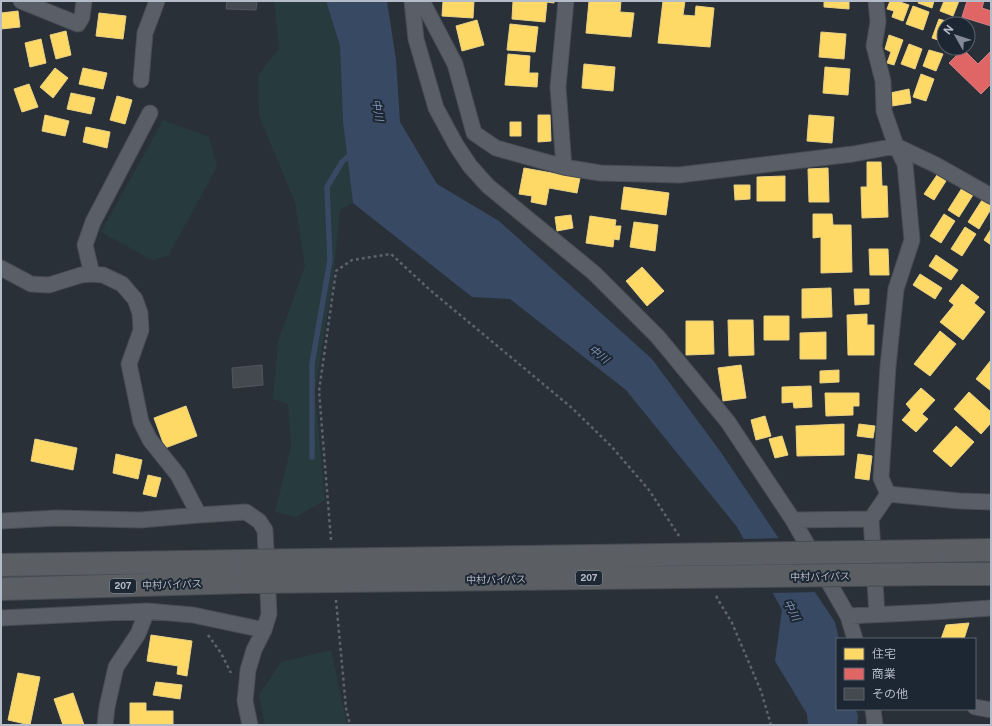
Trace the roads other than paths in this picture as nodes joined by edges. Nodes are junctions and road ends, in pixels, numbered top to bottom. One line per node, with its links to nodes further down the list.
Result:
1 (21, 1): 2 (street)
2 (84, 1)
3 (156, 1): 8 (street)
4 (412, 1): 11 (street)
5 (422, 1): 10 (street)
6 (566, 1): 13 (street)
7 (876, 1): 12 (street)
8 (141, 80)
9 (150, 113): 16 (street)
10 (474, 133): 11 (street); 13 (street)
11 (456, 145): 21 (street)
12 (896, 146): 13 (street); 14 (street); 17 (street)
13 (564, 167)
14 (991, 196)
15 (1, 268): 16 (street)
16 (92, 274): 19 (street)
17 (888, 494): 18 (street); 20 (street)
18 (991, 502)
19 (200, 515): 22 (street); 33 (street)
20 (870, 519): 21 (street); 30 (street)
21 (793, 520): 31 (street)
22 (1, 521)
23 (991, 550): 25 (highway, 中村バイパス / 207, bridge)
24 (1, 565): 25 (highway, 中村バイパス / 207)
25 (245, 572): 26 (highway, 中村バイパス / 207, bridge); 27 (highway, 中村バイパス / 207)
26 (991, 574)
27 (1, 590)
28 (991, 608): 30 (street)
29 (147, 611): 32 (street); 33 (street); 38 (street)
30 (877, 615): 31 (street)
31 (848, 616): 34 (street)
32 (1, 618)
33 (264, 630): 39 (street)
34 (855, 638)
35 (976, 707): 37 (street)
36 (873, 710): 40 (street)
37 (991, 710)
38 (105, 725)
39 (250, 725)
40 (875, 725)

